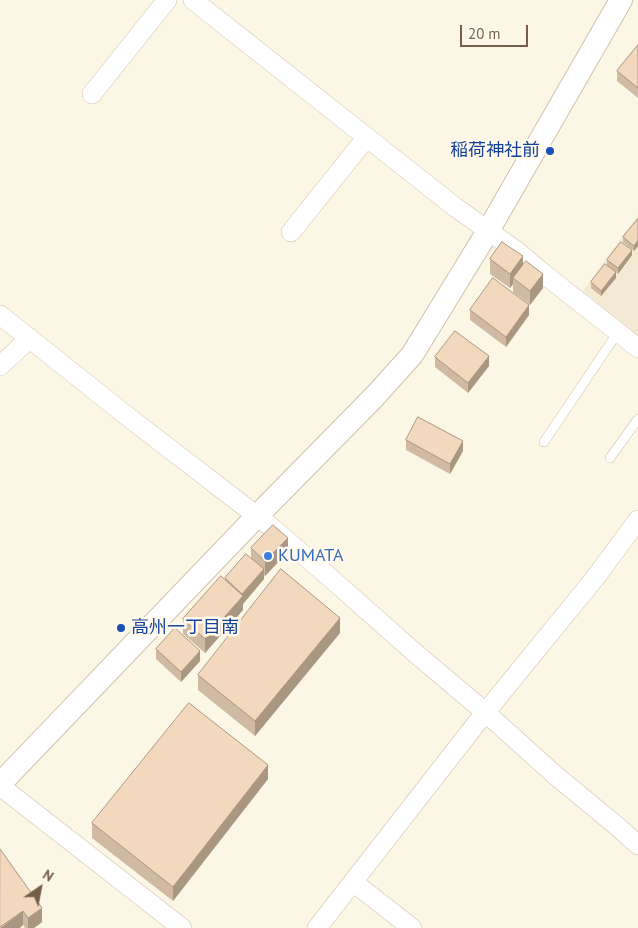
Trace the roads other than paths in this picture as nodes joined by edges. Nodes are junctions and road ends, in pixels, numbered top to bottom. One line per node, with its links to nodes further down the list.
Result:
1 (167, 0): 4 (street)
2 (194, 0): 5 (street)
3 (621, 0): 6 (street)
4 (92, 94)
5 (367, 137): 6 (street); 7 (street)
6 (488, 231): 9 (street); 16 (street)
7 (291, 232)
8 (0, 315): 10 (street)
9 (618, 332): 11 (street); 14 (lane)
10 (30, 338): 12 (street); 16 (street)
11 (638, 348)
12 (0, 366)
13 (638, 419): 15 (lane)
14 (544, 442)
15 (610, 458)
16 (257, 516): 18 (street); 19 (street)
17 (635, 532): 18 (street)
18 (485, 712): 20 (street); 21 (street)
19 (0, 785): 22 (street)
20 (638, 846)
21 (353, 882): 23 (street); 24 (street)
22 (182, 928)
23 (317, 928)
24 (412, 928)

